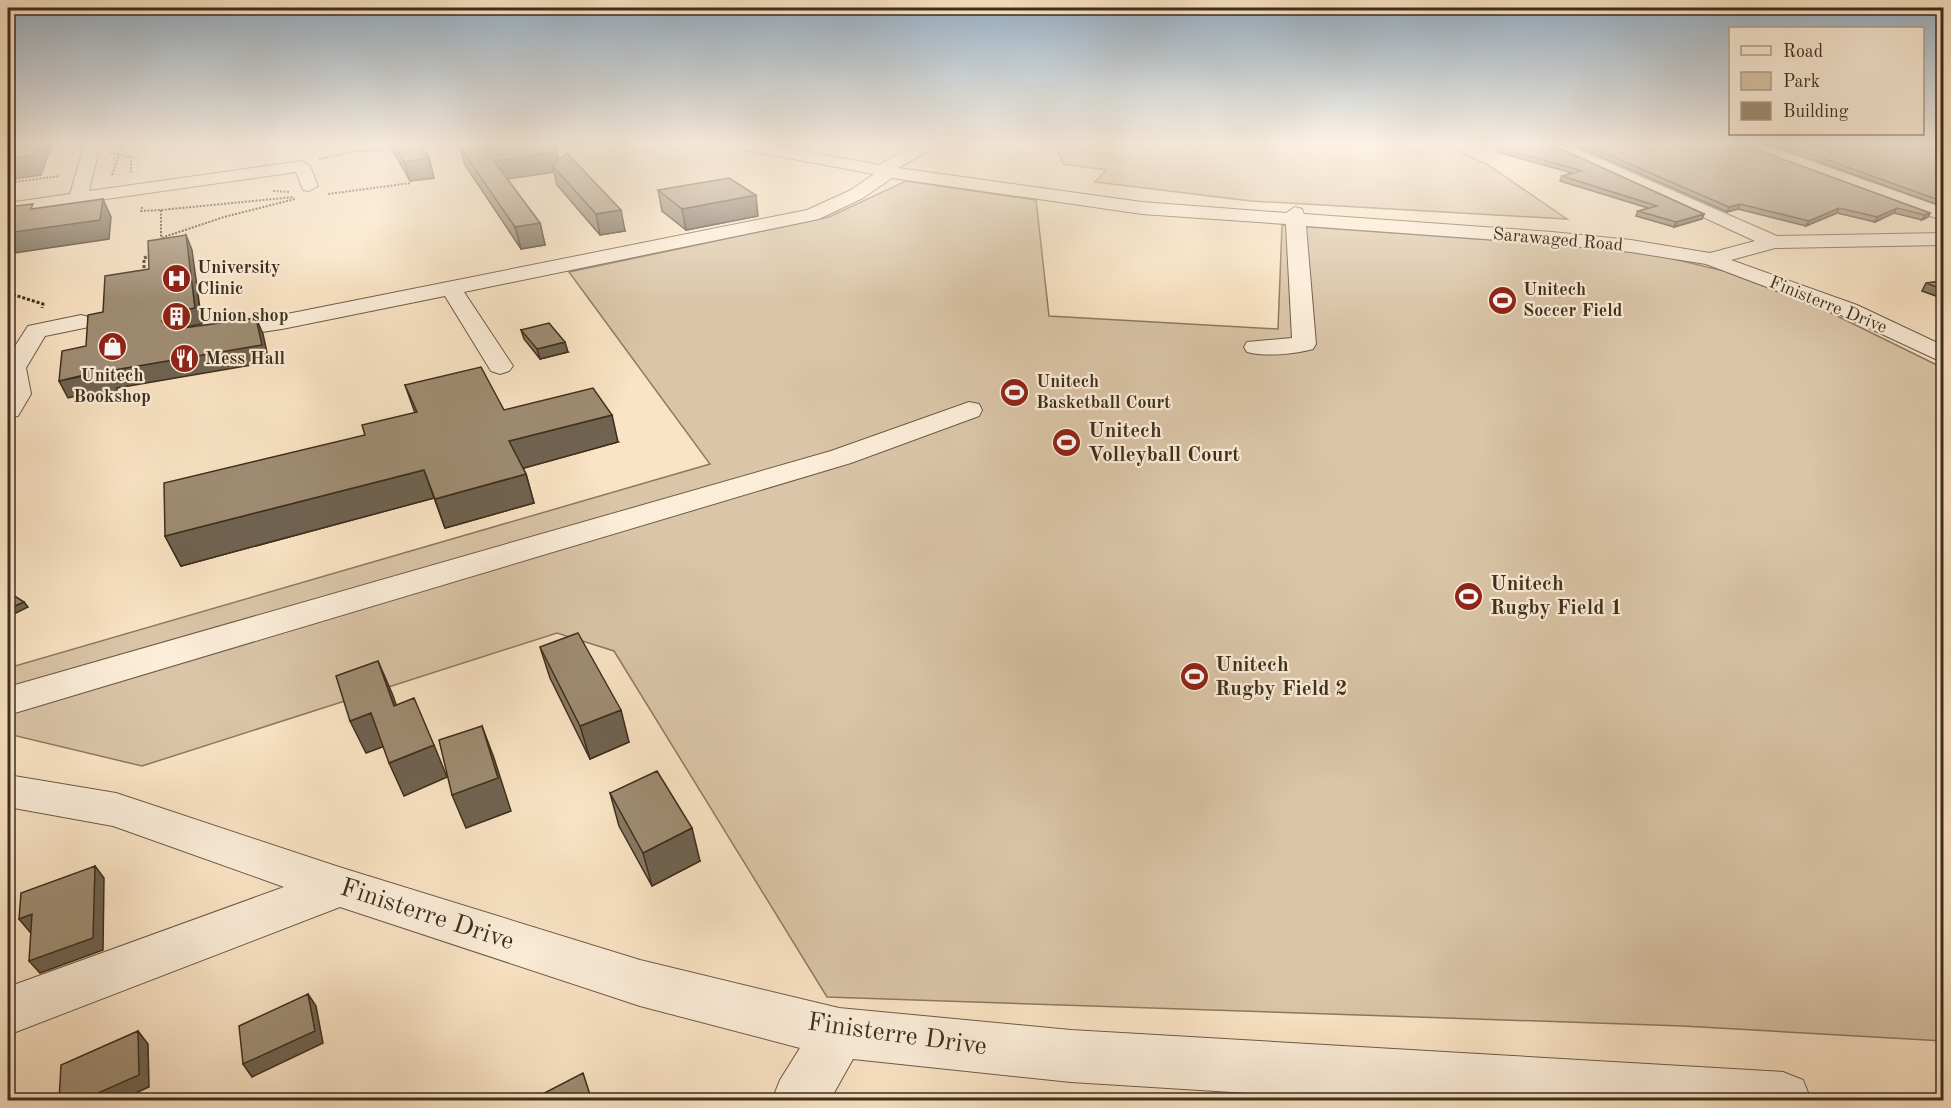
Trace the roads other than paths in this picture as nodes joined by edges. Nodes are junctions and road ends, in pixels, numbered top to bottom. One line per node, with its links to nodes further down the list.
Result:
1 (87, 197): 7 (street)
2 (851, 197): 14 (street)
3 (1064, 197): 13 (street, Sarawaged Road)
4 (1125, 197): 9 (street)
5 (1671, 197): 12 (street)
6 (1893, 197): 10 (street)
7 (78, 198): 8 (street)
8 (8, 208)
9 (1295, 213): 13 (street); 19 (street)
10 (1944, 215)
11 (1944, 239): 12 (street, Sarawaged Road)
12 (1774, 242): 13 (street, Sarawaged Road)
13 (1709, 246): 20 (street, Finisterre Drive)
14 (451, 288): 18 (street); 21 (street)
15 (81, 322): 16 (street)
16 (36, 332): 17 (street); 22 (street)
17 (8, 334)
18 (194, 335)
19 (1256, 347)
20 (1944, 356)
21 (500, 366)
22 (12, 384): 23 (street)
23 (8, 410)
24 (969, 410): 25 (street)
25 (8, 701)
26 (8, 791): 27 (street, Finisterre Drive)
27 (339, 887): 28 (street); 29 (street, Finisterre Drive)
28 (8, 1011)
29 (839, 1033): 30 (street, Finisterre Drive); 31 (street)
30 (1710, 1098): 32 (street, Finisterre Drive)
31 (800, 1101)
32 (1783, 1101)

